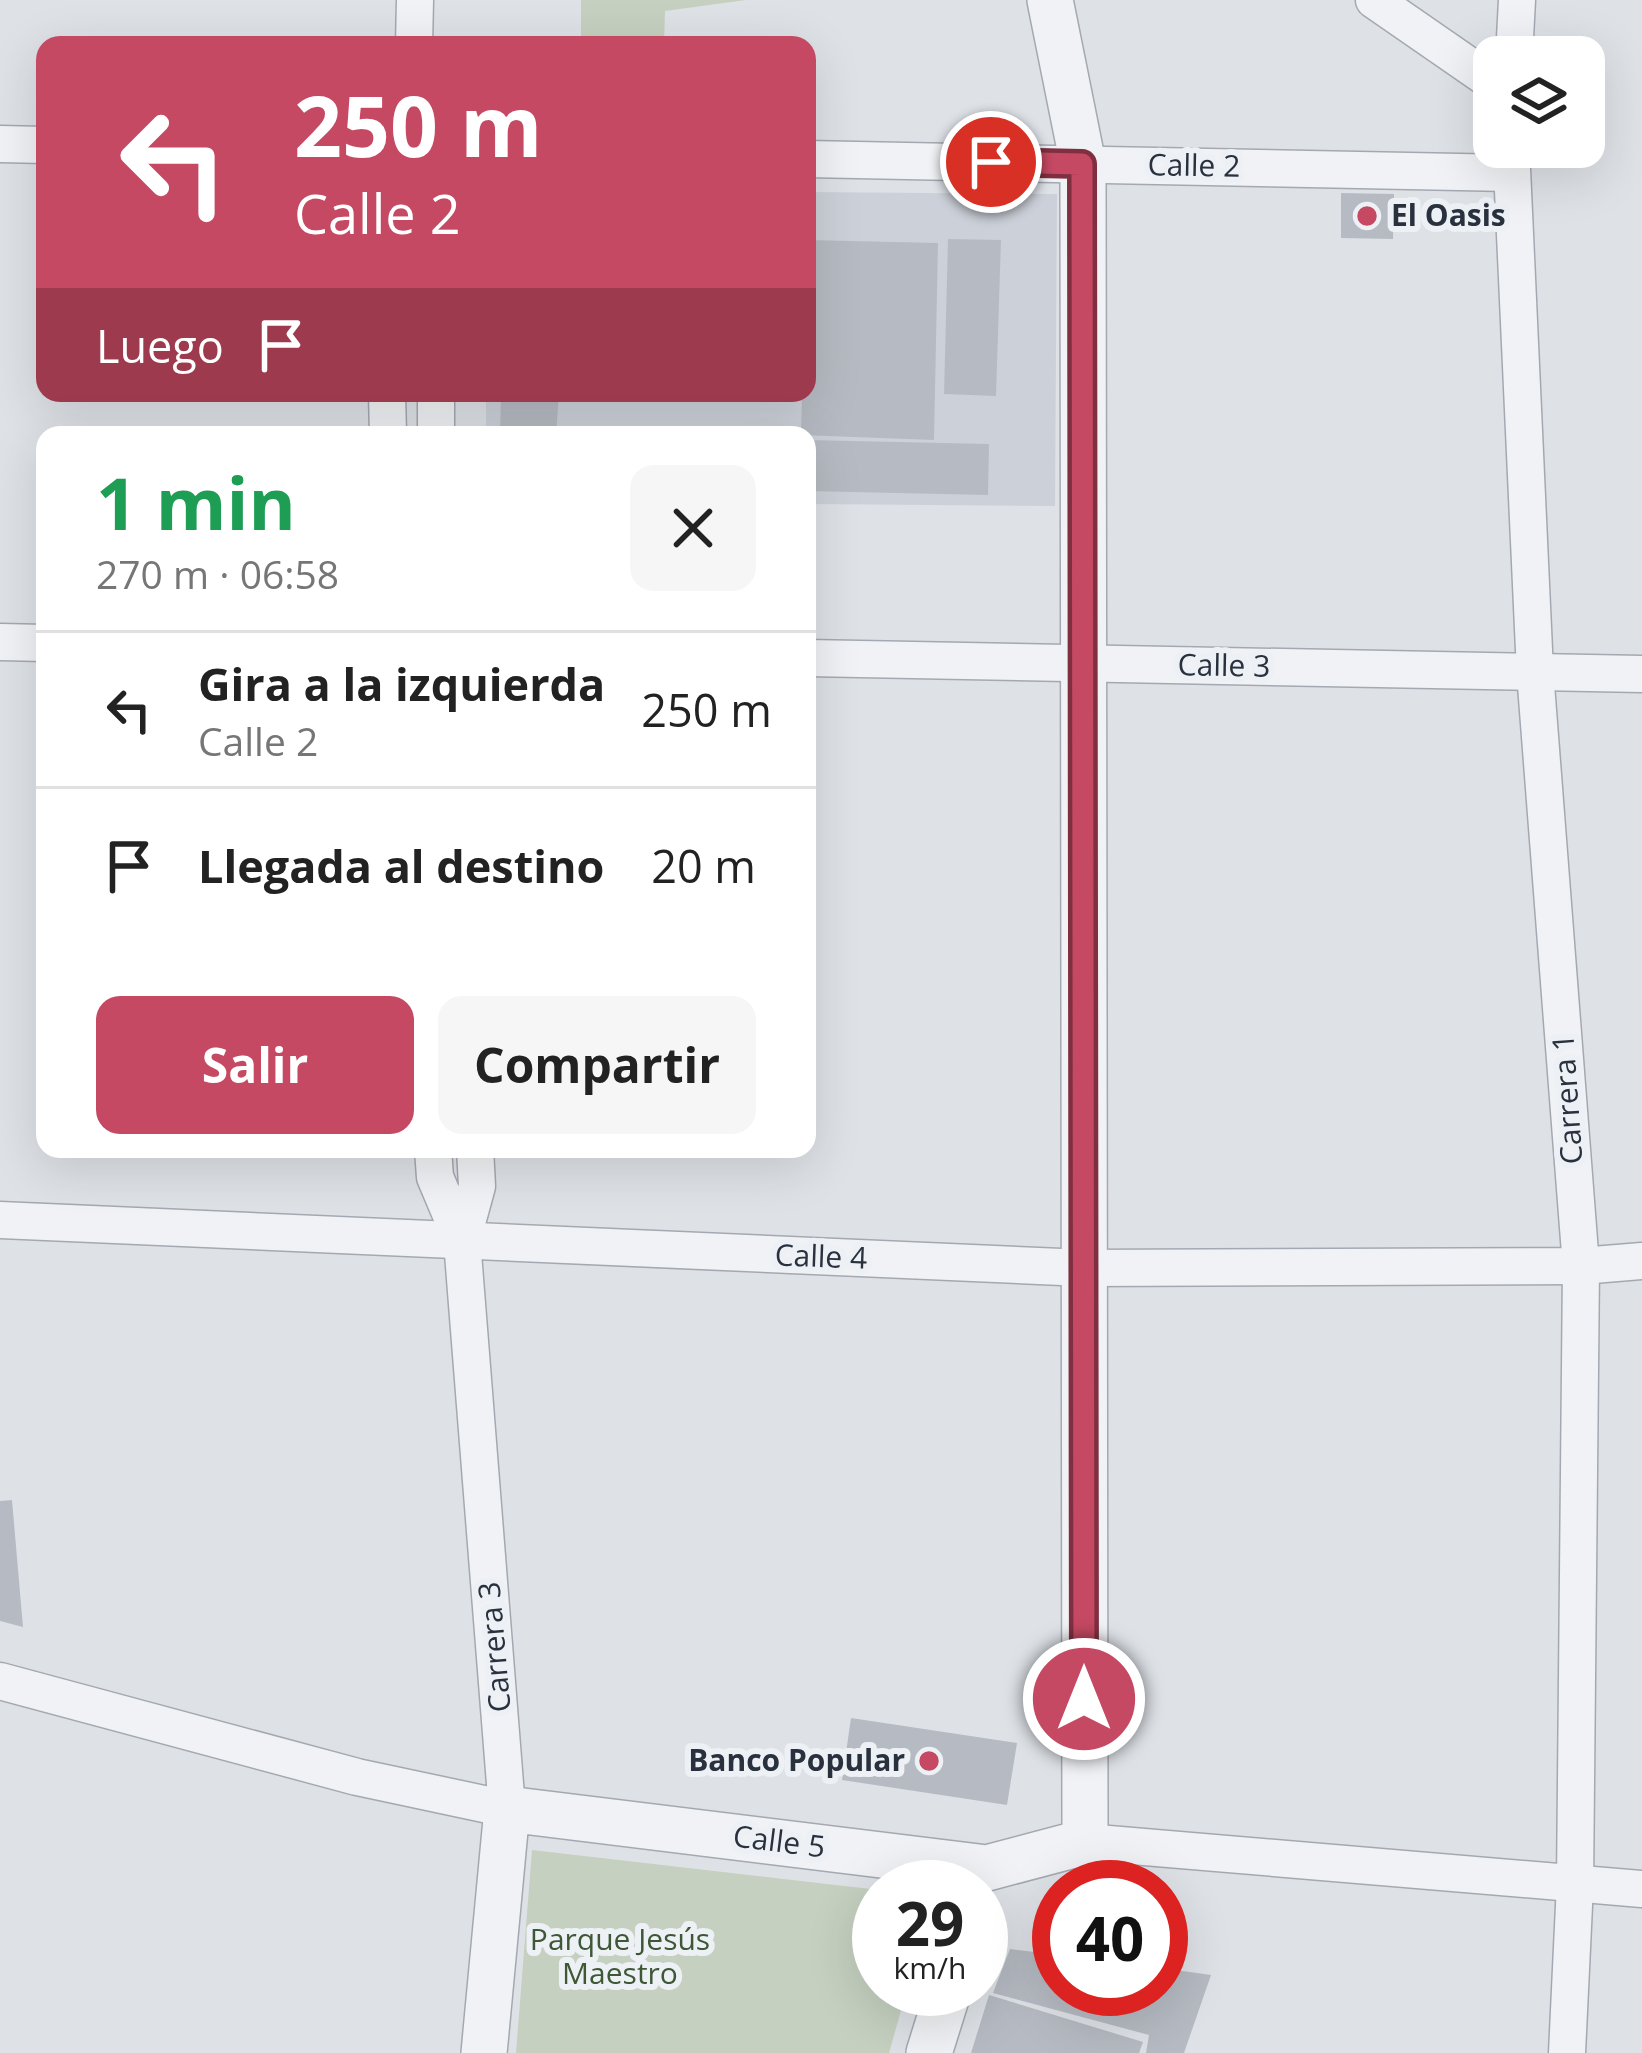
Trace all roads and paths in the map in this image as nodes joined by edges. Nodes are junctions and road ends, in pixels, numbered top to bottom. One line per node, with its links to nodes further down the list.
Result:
1 (415, 0): 5 (street)
2 (1051, 0): 12 (street)
3 (1374, 0): 7 (street)
4 (1517, 0): 6 (street)
5 (414, 36)
6 (1515, 36)
7 (1473, 68)
8 (0, 144): 9 (street)
9 (36, 145)
10 (816, 158): 12 (street, Calle 2)
11 (1473, 160): 12 (street, Calle 2)
12 (1082, 164): 17 (street)
13 (1510, 168): 18 (street, Carrera 1)
14 (0, 642): 15 (street)
15 (36, 643)
16 (816, 658): 17 (street, Calle 3)
17 (1083, 663): 18 (street, Calle 3); 26 (street)
18 (1535, 672): 19 (street, Calle 3); 25 (street, Carrera 1)
19 (1642, 674)
20 (434, 1158): 23 (street, Carrera 3)
21 (475, 1158): 23 (street, Carrera 3)
22 (0, 1220): 23 (street, Calle 4)
23 (462, 1241): 26 (street, Calle 4); 28 (street, Carrera 3)
24 (1642, 1261): 25 (street, Calle 4)
25 (1581, 1266): 26 (street, Calle 4); 32 (street, Carrera 1)
26 (1084, 1268): 29 (street)
27 (0, 1682): 28 (street, Calle 5)
28 (507, 1809): 30 (street, Calle 5); 35 (street, Carrera 3)
29 (1084, 1843): 31 (street, Calle 5); 32 (street, Calle 5)
30 (860, 1860)
31 (1008, 1870)
32 (1576, 1884): 33 (street, Calle 5); 37 (street, Carrera 1)
33 (1642, 1889)
34 (941, 2016): 36 (street)
35 (484, 2053)
36 (929, 2053)
37 (1567, 2053)

